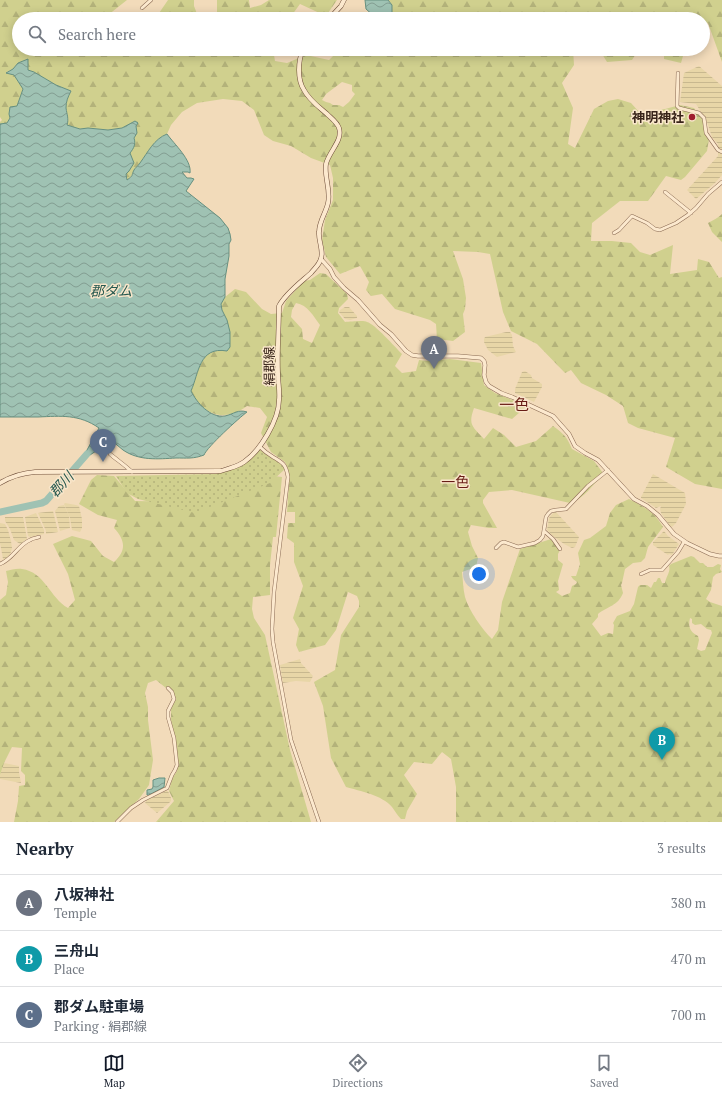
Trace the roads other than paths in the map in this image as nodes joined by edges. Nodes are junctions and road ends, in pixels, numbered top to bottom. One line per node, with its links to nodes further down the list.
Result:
1 (151, 0): 3 (street)
2 (344, 0): 4 (main road)
3 (142, 8)
4 (335, 12)
5 (301, 56): 12 (main road)
6 (678, 73): 7 (street)
7 (722, 152)
8 (722, 182): 10 (street)
9 (665, 192): 10 (street)
10 (691, 213): 11 (street)
11 (614, 233)
12 (322, 259): 13 (main road, 絹郡線); 15 (street)
13 (260, 447): 16 (main road, 絹郡線); 28 (street)
14 (110, 454): 16 (street)
15 (608, 470): 18 (street); 20 (street)
16 (132, 472): 17 (main road, 絹郡線)
17 (0, 483)
18 (544, 531): 21 (street); 22 (street)
19 (40, 537): 24 (street)
20 (684, 542): 23 (street); 25 (street)
21 (496, 548)
22 (560, 549)
23 (722, 556)
24 (0, 564)
25 (641, 574)
26 (168, 688): 27 (street)
27 (117, 822)
28 (319, 822)

